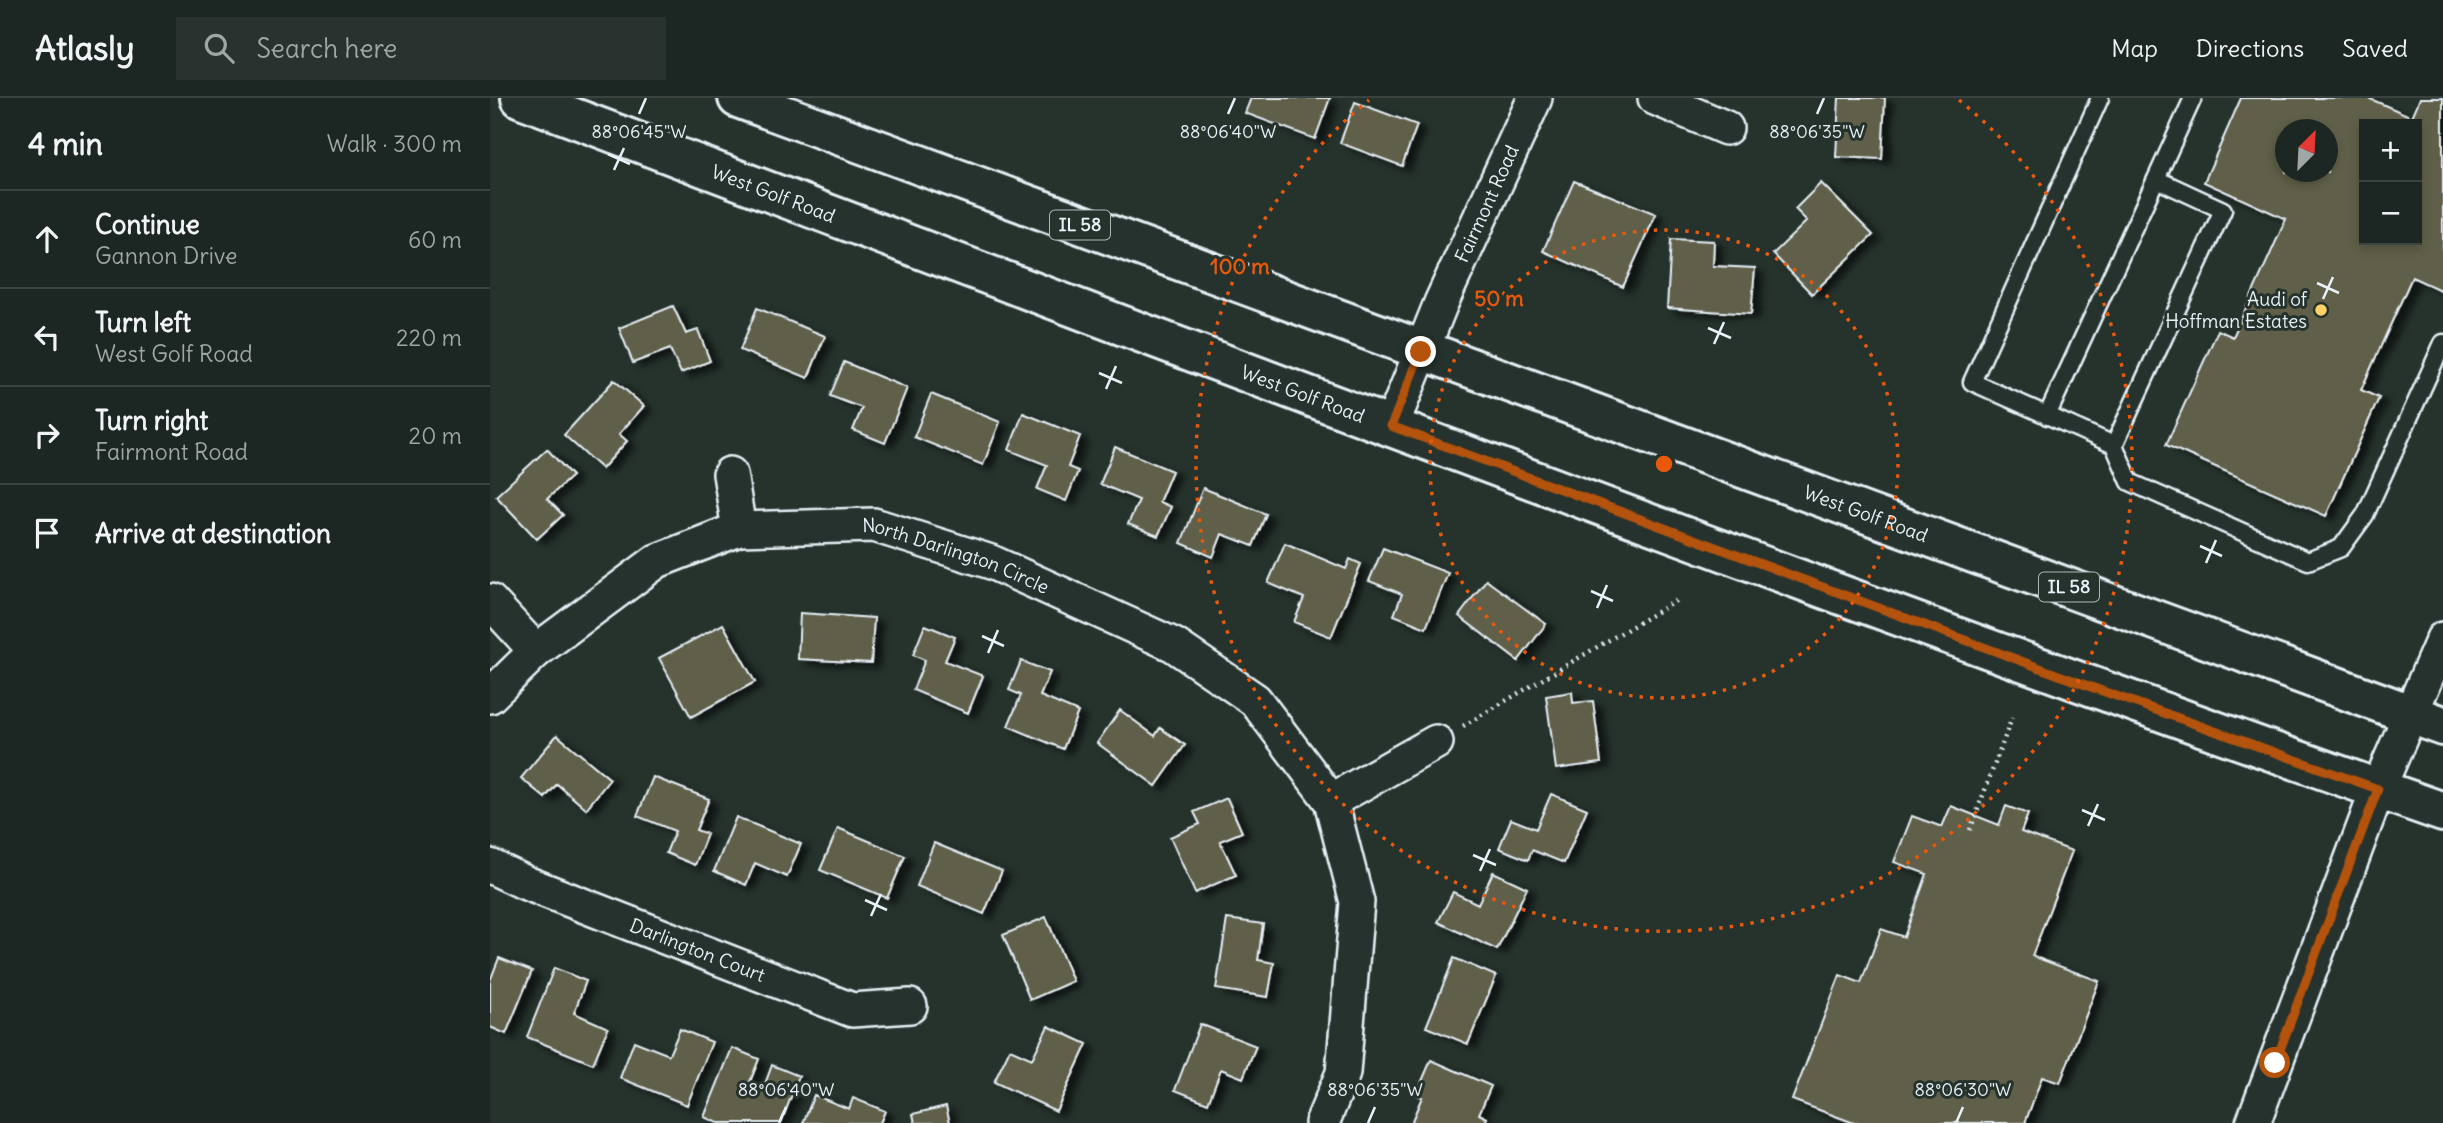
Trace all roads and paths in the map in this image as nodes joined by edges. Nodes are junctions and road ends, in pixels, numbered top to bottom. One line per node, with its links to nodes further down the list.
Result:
1 (521, 98): 12 (main road, West Golf Road)
2 (738, 98): 10 (main road, West Golf Road / IL 58)
3 (1535, 98): 10 (street, Fairmont Road)
4 (1655, 98): 7 (street)
5 (2101, 98): 11 (lane)
6 (2193, 98): 8 (lane)
7 (1726, 128)
8 (2156, 179): 11 (lane); 13 (lane)
9 (2443, 343): 13 (lane)
10 (1421, 352): 12 (street, Fairmont Road); 22 (main road, West Golf Road / IL 58)
11 (2047, 416): 13 (lane)
12 (1391, 426): 24 (main road, West Golf Road)
13 (2114, 445)
14 (730, 474): 15 (street)
15 (739, 529): 19 (street, North Darlington Circle); 25 (street, North Darlington Circle)
16 (1677, 600): 23 (path)
17 (490, 601): 19 (street)
18 (2443, 639): 22 (street)
19 (536, 651): 20 (street, North Darlington Circle)
20 (490, 696)
21 (2012, 718): 27 (path)
22 (2426, 720): 24 (street)
23 (1436, 742): 25 (street)
24 (2378, 789): 26 (main road, West Golf Road); 31 (street)
25 (1331, 801): 30 (street, North Darlington Circle)
26 (2443, 812)
27 (1970, 830)
28 (490, 866): 29 (street, Darlington Court)
29 (910, 1006)
30 (1322, 1123)
31 (2253, 1123)

